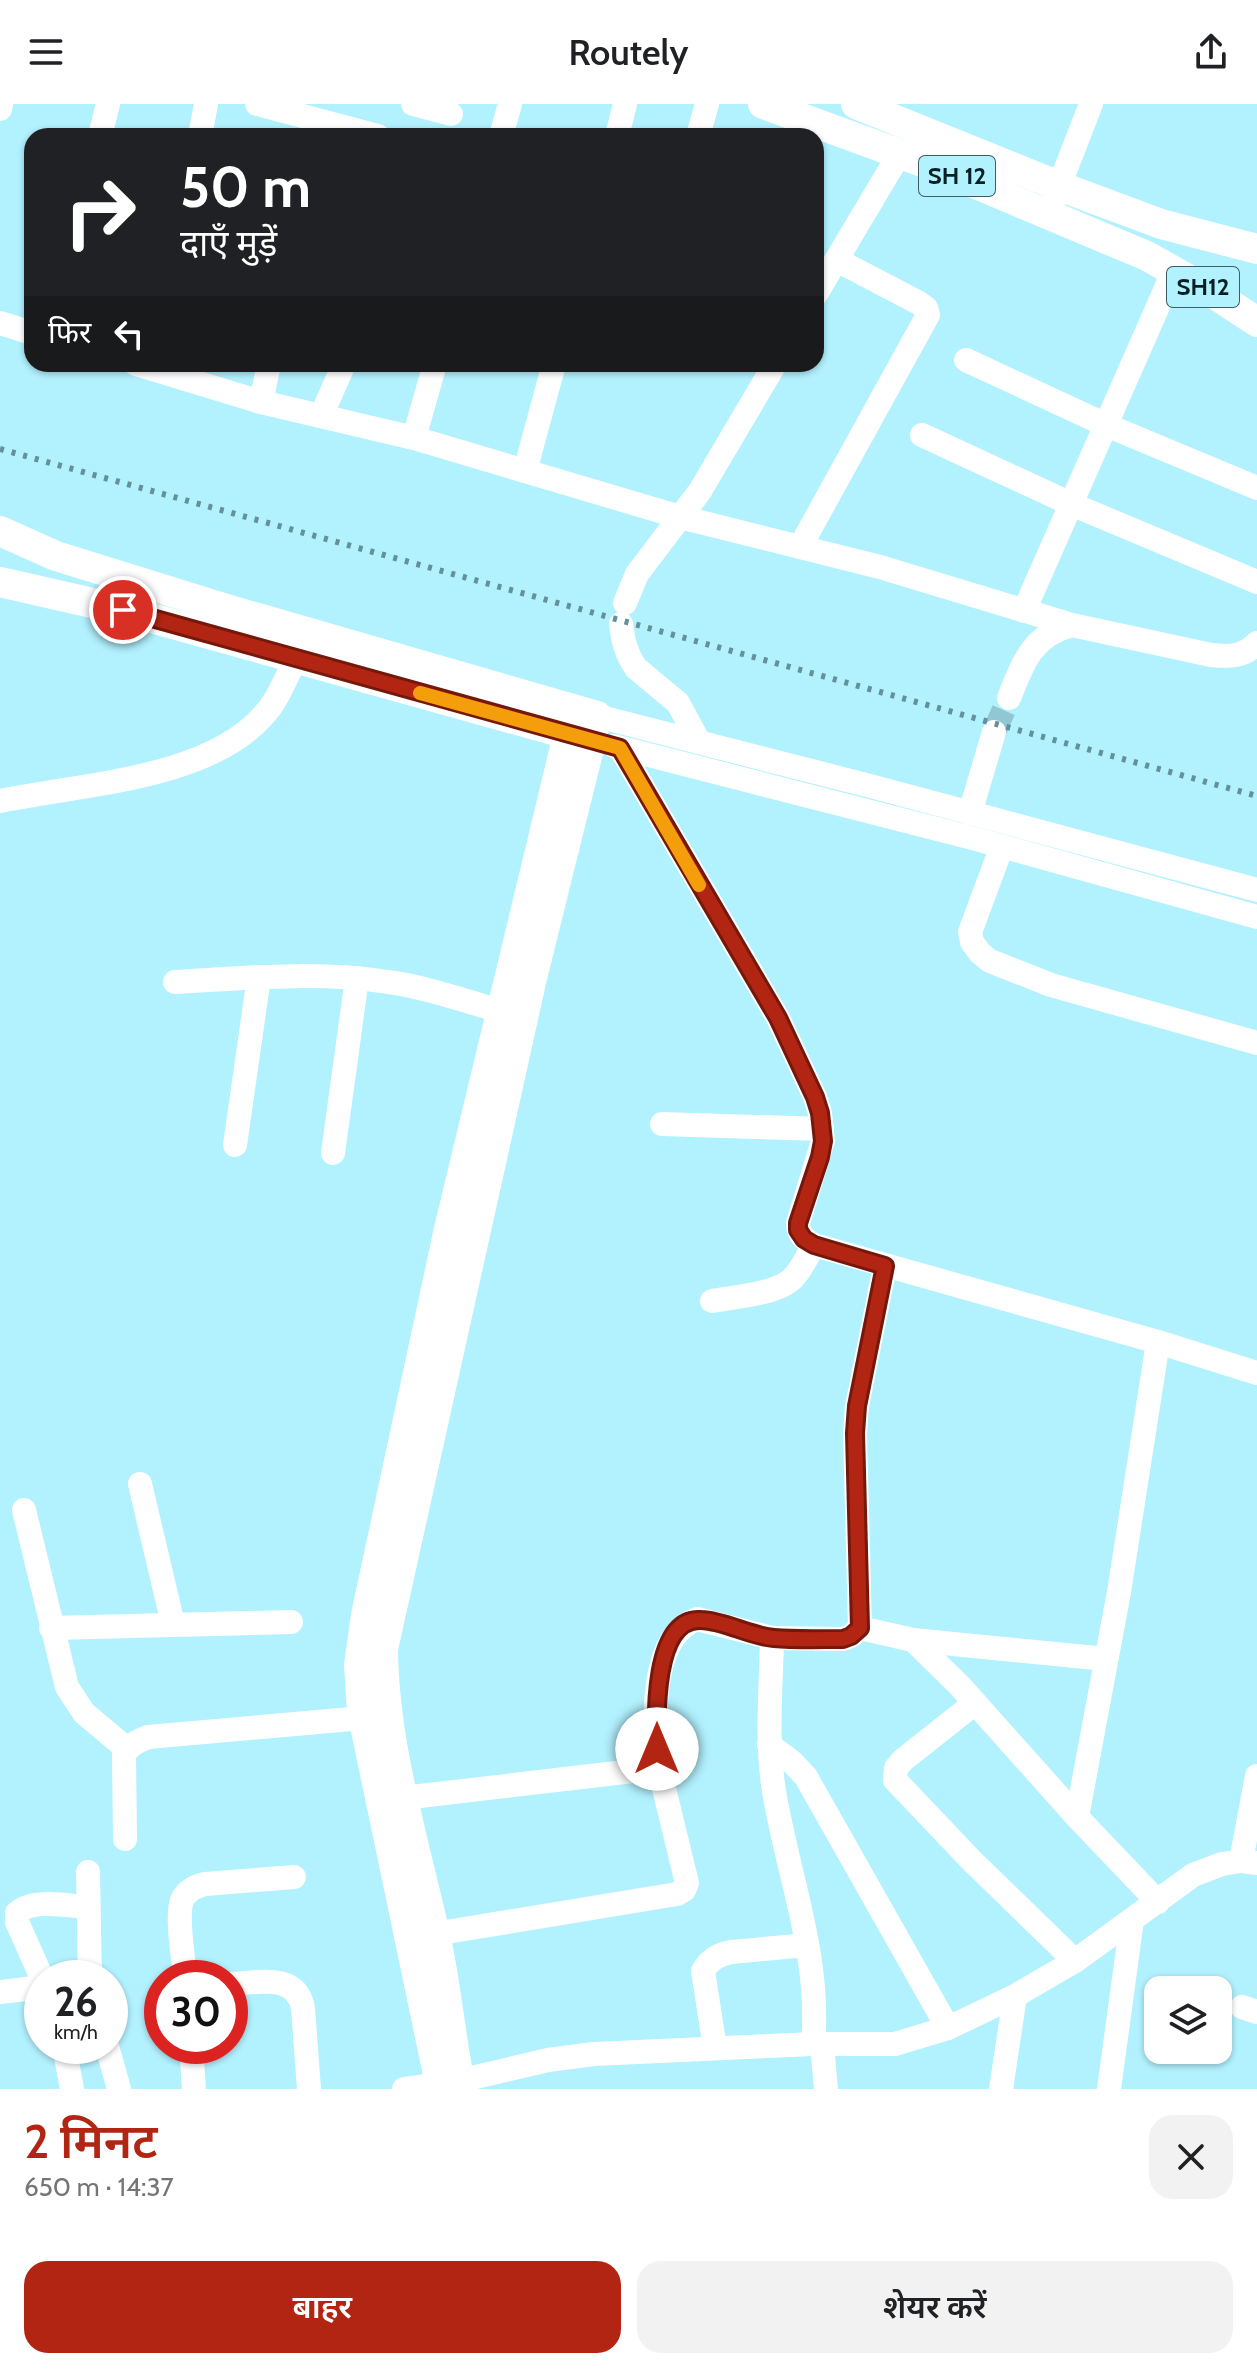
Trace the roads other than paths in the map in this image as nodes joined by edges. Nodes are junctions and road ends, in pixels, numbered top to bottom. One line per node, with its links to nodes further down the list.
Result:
1 (108, 104): 12 (street)
2 (206, 104): 13 (street)
3 (257, 104): 14 (street)
4 (413, 104): 11 (street)
5 (510, 104): 15 (street)
6 (625, 104): 16 (street)
7 (707, 104): 17 (street)
8 (763, 104): 18 (main road, SH 12)
9 (856, 104): 19 (main road, SH 12)
10 (1091, 104): 19 (street)
11 (450, 118)
12 (102, 128)
13 (202, 128)
14 (318, 128)
15 (503, 128)
16 (619, 128)
17 (700, 128)
18 (900, 153): 20 (main road, SH 12); 23 (street)
19 (1059, 186): 20 (street); 21 (main road, SH 12)
20 (1048, 215): 24 (main road, SH 12)
21 (1161, 224): 22 (main road, SH12)
22 (1257, 249)
23 (837, 260): 25 (street); 47 (street)
24 (1160, 263): 26 (main road, SH12); 38 (street)
25 (824, 280)
26 (1257, 322)
27 (0, 323): 28 (street)
28 (24, 330)
29 (966, 360): 38 (street)
30 (168, 372): 36 (street)
31 (267, 372): 36 (street)
32 (340, 372): 37 (street)
33 (433, 372): 40 (street)
34 (552, 372): 41 (street)
35 (770, 372): 44 (street)
36 (261, 402): 37 (street)
37 (321, 416): 40 (street)
38 (1106, 425): 42 (street); 43 (street)
39 (922, 435): 43 (street)
40 (414, 438): 41 (street)
41 (525, 471): 44 (street)
42 (1257, 488)
43 (1071, 504): 48 (street); 50 (street)
44 (680, 517): 47 (street); 57 (street)
45 (0, 531): 46 (main road)
46 (31, 544): 49 (main road); 55 (main road)
47 (800, 547): 50 (street)
48 (1257, 582)
49 (6, 583): 53 (main road)
50 (1024, 611): 51 (street)
51 (1072, 625): 52 (street); 54 (street)
52 (1257, 643)
53 (296, 658): 55 (main road); 59 (street)
54 (1009, 698)
55 (582, 725): 57 (street); 58 (street); 67 (main road); 93 (main road)
56 (994, 732): 60 (street)
57 (699, 742): 60 (street)
58 (620, 748): 61 (street); 70 (street)
59 (0, 801)
60 (970, 813): 62 (street)
61 (1002, 846): 63 (street); 68 (street)
62 (1257, 890)
63 (1257, 917)
64 (259, 977): 65 (street); 66 (street); 71 (street)
65 (357, 978): 67 (street); 72 (street)
66 (175, 982)
67 (501, 1011): 88 (main road)
68 (1257, 1043)
69 (662, 1124): 70 (street)
70 (822, 1129): 73 (street)
71 (235, 1145)
72 (333, 1153)
73 (814, 1245): 74 (street); 75 (street)
74 (885, 1266): 76 (street); 83 (street)
75 (712, 1301)
76 (1158, 1342): 77 (street); 86 (street)
77 (1257, 1373)
78 (140, 1484): 81 (street)
79 (24, 1510): 82 (street)
80 (291, 1622): 81 (street)
81 (173, 1624): 82 (street)
82 (51, 1628): 90 (street)
83 (860, 1628): 84 (street); 85 (street)
84 (772, 1638): 89 (street); 91 (street)
85 (913, 1640): 86 (street); 87 (street)
86 (1106, 1659): 94 (street)
87 (975, 1703): 94 (street); 107 (street)
88 (363, 1718): 90 (street); 118 (main road)
89 (769, 1745): 103 (street); 112 (street)
90 (127, 1749): 95 (street)
91 (659, 1768): 93 (street); 102 (street)
92 (1257, 1776): 96 (street)
93 (403, 1798): 102 (main road)
94 (1077, 1817): 99 (street)
95 (125, 1839)
96 (1249, 1862): 99 (street)
97 (88, 1872): 100 (street)
98 (294, 1877): 106 (street)
99 (1158, 1902): 101 (street)
100 (88, 1907): 104 (street); 105 (street)
101 (1132, 1920): 107 (street); 126 (street)
102 (434, 1934): 118 (main road)
103 (807, 1945): 113 (street); 114 (street)
104 (34, 1960)
105 (89, 1960)
106 (184, 1960)
107 (1075, 1961): 111 (street)
108 (248, 1983): 122 (street)
109 (24, 1989): 110 (street)
110 (0, 1992)
111 (1015, 1996): 112 (street); 125 (street)
112 (948, 2028): 113 (street)
113 (818, 2044): 114 (street); 124 (street)
114 (715, 2048): 118 (street)
115 (67, 2064): 119 (street)
116 (112, 2064): 120 (street)
117 (192, 2064): 121 (street)
118 (450, 2086): 123 (street)
119 (72, 2089)
120 (119, 2089)
121 (194, 2089)
122 (309, 2089)
123 (404, 2089)
124 (826, 2089)
125 (1001, 2089)
126 (1109, 2089)

